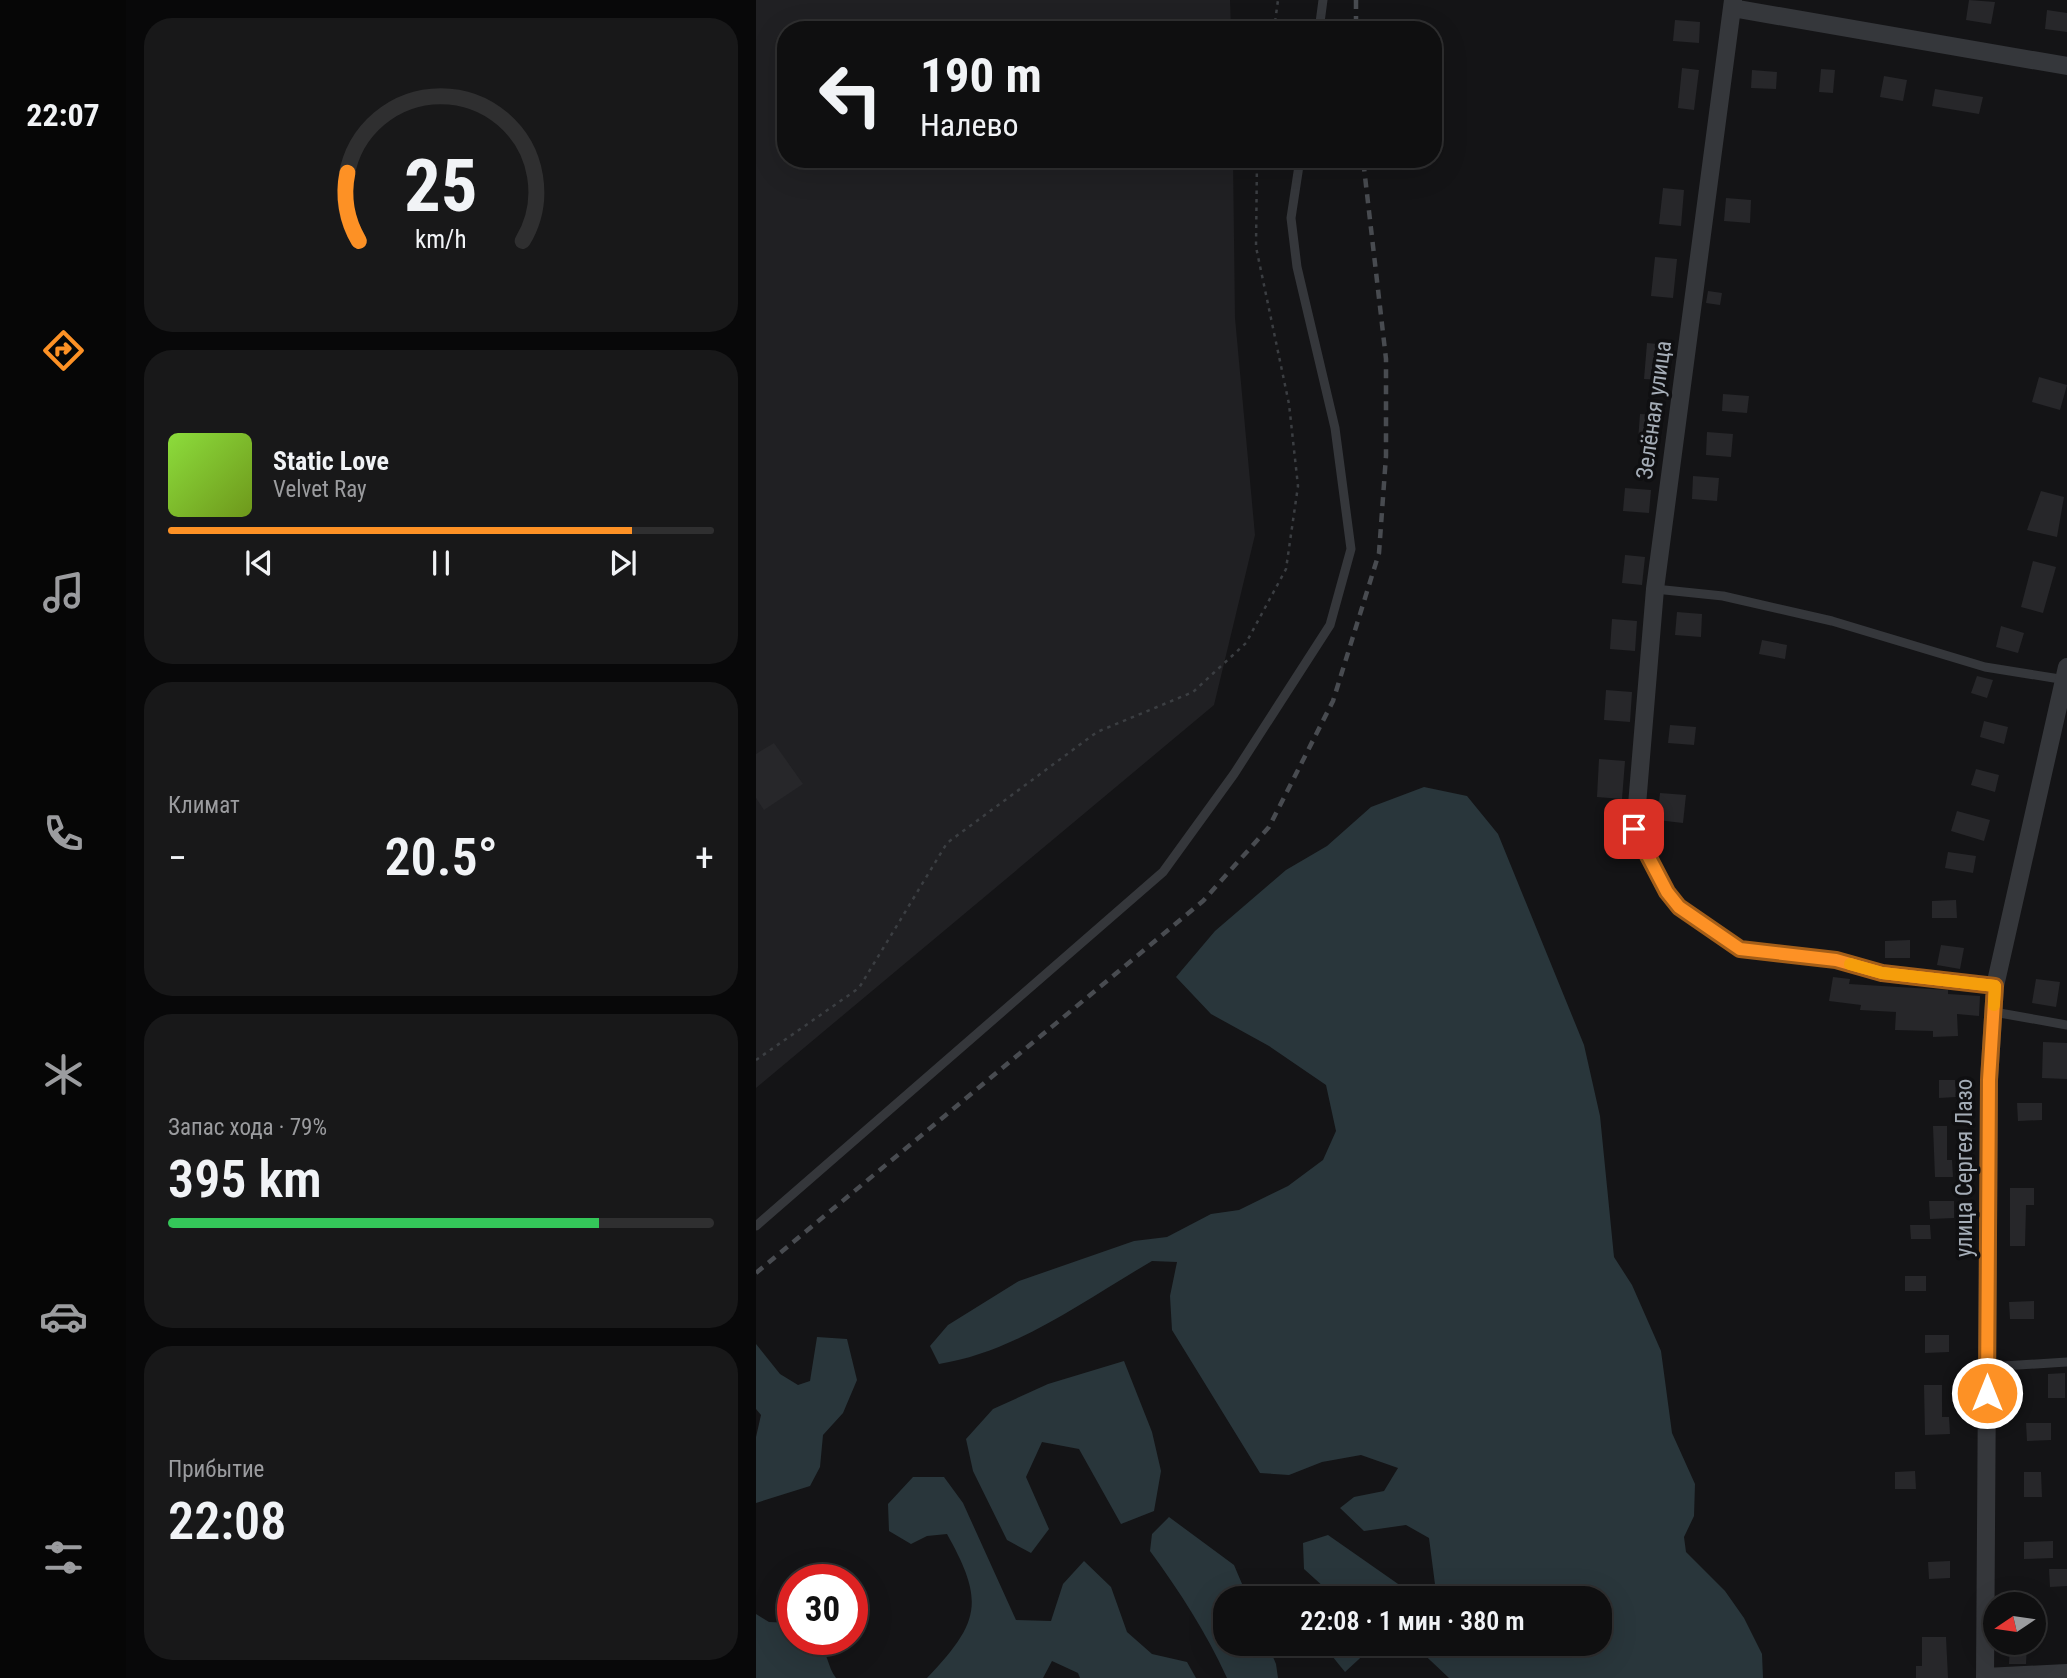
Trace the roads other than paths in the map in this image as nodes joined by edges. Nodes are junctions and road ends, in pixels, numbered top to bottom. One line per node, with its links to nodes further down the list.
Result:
1 (1323, 0): 3 (lane)
2 (1733, 4): 4 (street); 6 (street, Зелёная улица)
3 (1320, 21)
4 (2067, 66)
5 (1299, 168): 12 (lane)
6 (1655, 589): 7 (lane); 8 (street, Зелёная улица)
7 (2066, 676): 9 (street, улица Сергея Лазо)
8 (1634, 829): 9 (lane)
9 (1995, 986): 10 (street, улица Сергея Лазо)
10 (1994, 1012): 11 (lane); 14 (street, улица Сергея Лазо)
11 (2067, 1024)
12 (756, 1226)
13 (2067, 1362): 14 (lane)
14 (1988, 1367): 16 (street, улица Сергея Лазо)
15 (2067, 1673): 16 (street)
16 (1985, 1677)

